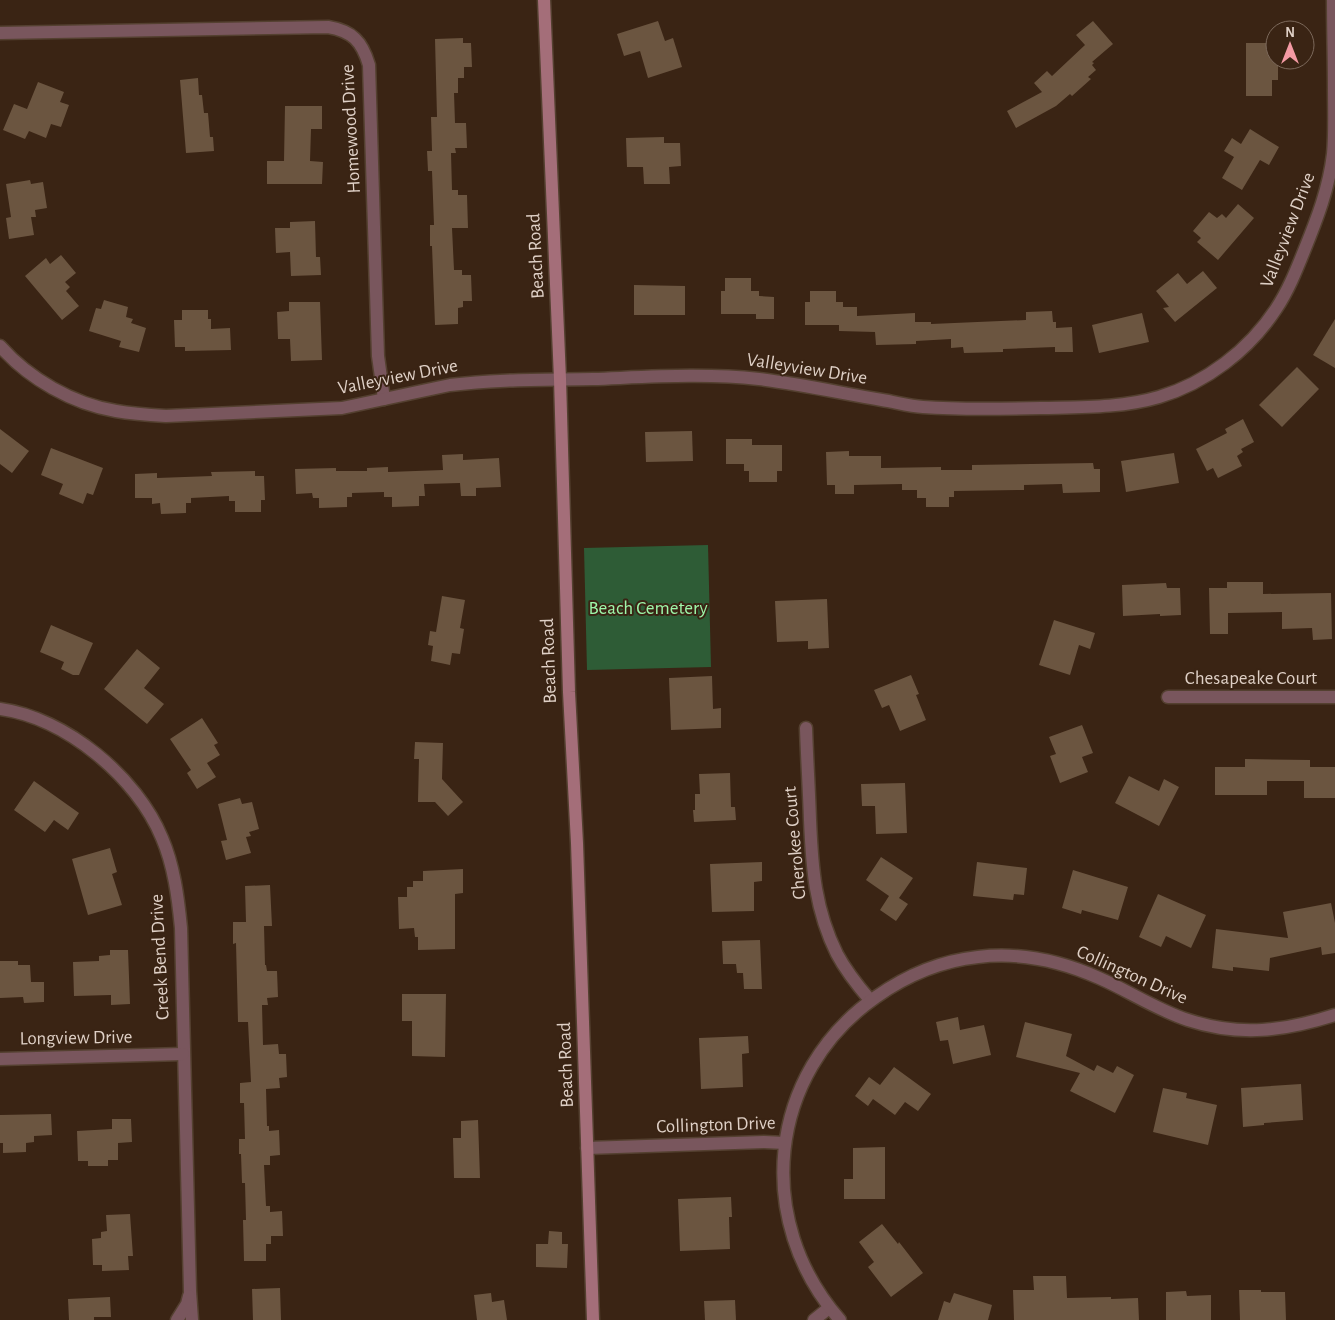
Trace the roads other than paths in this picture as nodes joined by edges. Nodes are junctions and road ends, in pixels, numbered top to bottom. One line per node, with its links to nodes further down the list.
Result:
1 (544, 0): 5 (street, Beach Road)
2 (1333, 0): 5 (street, Valleyview Drive)
3 (0, 33): 6 (street, Homewood Drive)
4 (0, 346): 6 (street, Valleyview Drive)
5 (560, 379): 6 (street, Valleyview Drive); 16 (street, Beach Road)
6 (384, 400)
7 (1168, 697): 8 (street, Chesapeake Court)
8 (1335, 697)
9 (0, 709): 13 (street, Creek Bend Drive)
10 (806, 728): 11 (street, Cherokee Court)
11 (870, 1000): 12 (street, Collington Drive); 15 (street, Collington Drive)
12 (1335, 1015)
13 (183, 1054): 14 (street, Longview Drive); 17 (street, Creek Bend Drive)
14 (0, 1059)
15 (785, 1143): 16 (street, Collington Drive); 18 (street)
16 (588, 1148): 21 (street, Beach Road)
17 (190, 1291): 19 (street, Creek Bend Drive); 20 (street, Creek Bend Drive)
18 (829, 1308): 22 (street); 23 (street)
19 (177, 1320)
20 (192, 1320)
21 (593, 1320)
22 (814, 1320)
23 (840, 1320)

